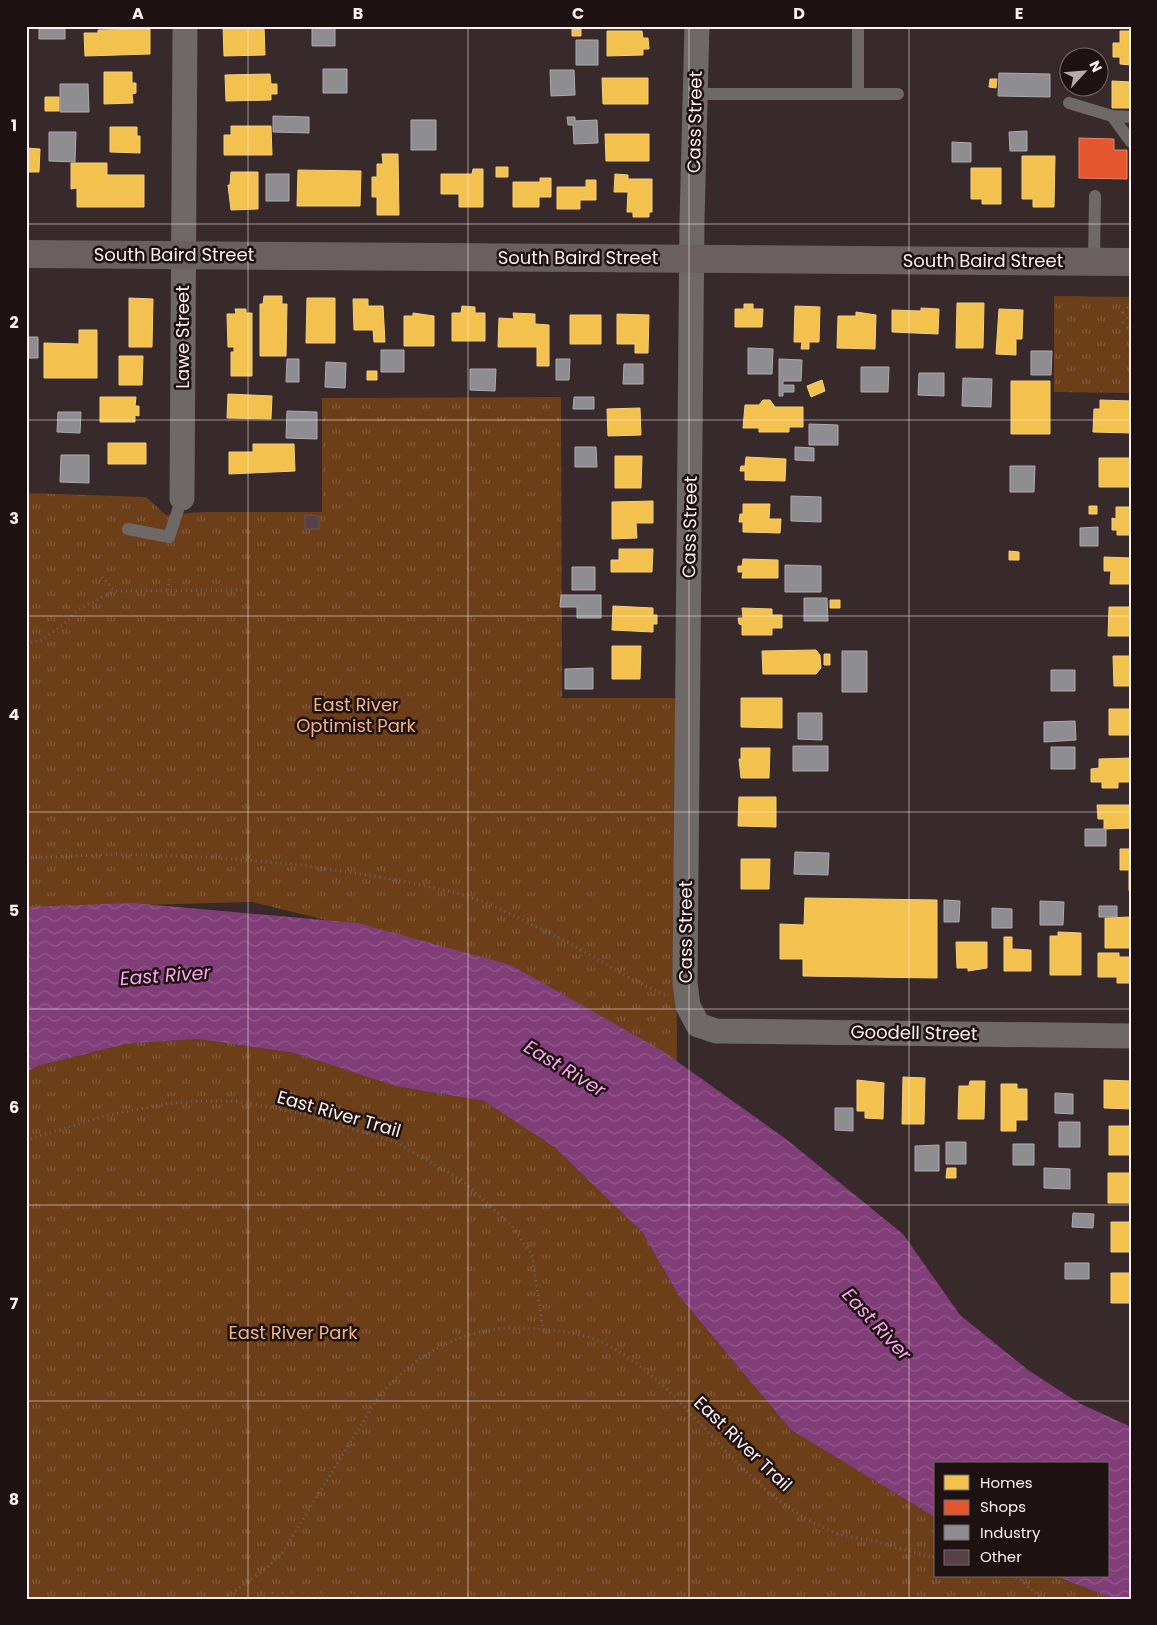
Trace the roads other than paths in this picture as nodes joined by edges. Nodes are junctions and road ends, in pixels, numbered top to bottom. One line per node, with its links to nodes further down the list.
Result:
1 (185, 26): 13 (street, Lawe Street)
2 (697, 26): 4 (street, Cass Street)
3 (858, 26): 5 (lane)
4 (697, 94): 5 (lane); 14 (street, Cass Street)
5 (858, 94): 6 (lane)
6 (898, 94)
7 (1069, 103): 8 (lane)
8 (1112, 116): 9 (lane); 10 (lane)
9 (1131, 117)
10 (1131, 142)
11 (1095, 196): 15 (lane)
12 (26, 254): 13 (street, South Baird Street)
13 (184, 255): 14 (street, South Baird Street); 17 (street, Lawe Street)
14 (692, 259): 15 (street, South Baird Street); 19 (street, Cass Street)
15 (1094, 262): 16 (street, South Baird Street)
16 (1131, 262)
17 (182, 498): 18 (lane)
18 (128, 529)
19 (698, 1025): 20 (street, Goodell Street)
20 (1131, 1036)

